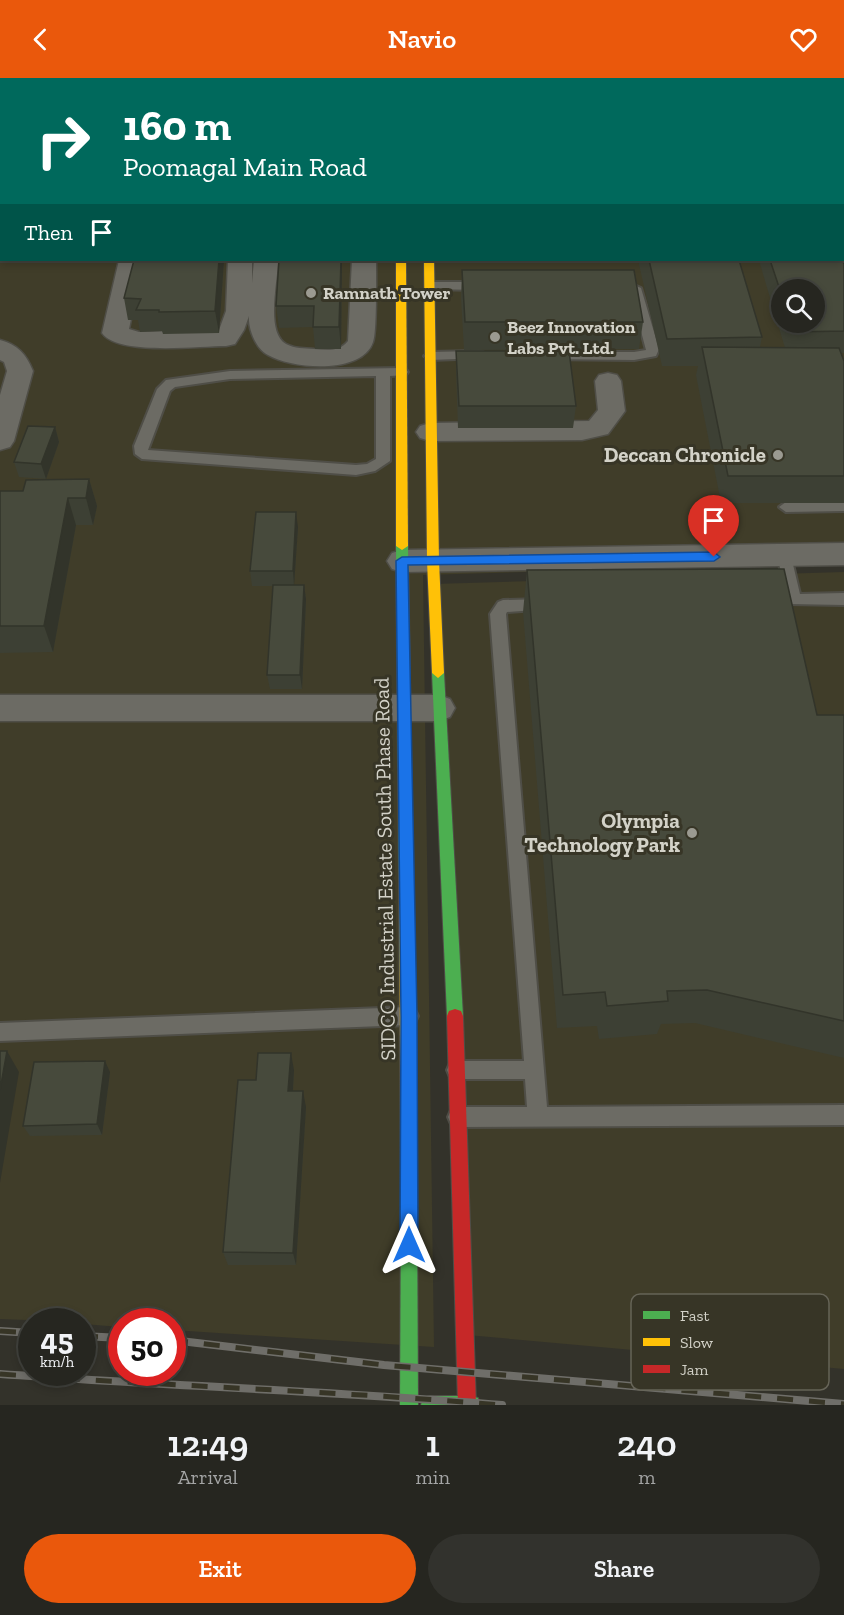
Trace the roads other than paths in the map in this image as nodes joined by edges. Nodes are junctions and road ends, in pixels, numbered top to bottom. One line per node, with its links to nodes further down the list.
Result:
1 (131, 261): 2 (street)
2 (240, 261)
3 (267, 261): 4 (street)
4 (364, 261)
5 (401, 261): 15 (main road, SIDCO Industrial Estate South Phase Road)
6 (429, 261): 8 (main road)
7 (615, 284): 13 (lane)
8 (430, 286): 9 (lane); 11 (main road)
9 (491, 286)
10 (0, 348): 18 (street)
11 (430, 356): 12 (lane); 17 (main road)
12 (486, 356)
13 (531, 356)
14 (383, 372): 14 (lane); 15 (lane)
15 (401, 372): 23 (main road, SIDCO Industrial Estate South Phase Road)
16 (608, 381): 17 (street)
17 (430, 432): 24 (main road)
18 (0, 441)
19 (844, 506): 20 (lane)
20 (786, 507)
21 (844, 554): 22 (street)
22 (784, 556): 24 (street); 25 (lane)
23 (402, 561): 24 (street); 28 (main road, SIDCO Industrial Estate South Phase Road)
24 (433, 561): 29 (main road)
25 (844, 599)
26 (556, 604): 33 (lane)
27 (0, 708): 28 (street)
28 (403, 708): 29 (street); 30 (main road, SIDCO Industrial Estate South Phase Road)
29 (439, 708): 32 (main road)
30 (409, 1016): 31 (lane); 37 (main road, SIDCO Industrial Estate South Phase Road)
31 (0, 1032)
32 (457, 1070): 33 (lane); 36 (main road)
33 (534, 1070): 35 (lane)
34 (844, 1115): 35 (lane)
35 (538, 1116): 36 (lane)
36 (458, 1117): 39 (main road)
37 (409, 1405)
38 (430, 1405): 39 (main road)
39 (468, 1405)

